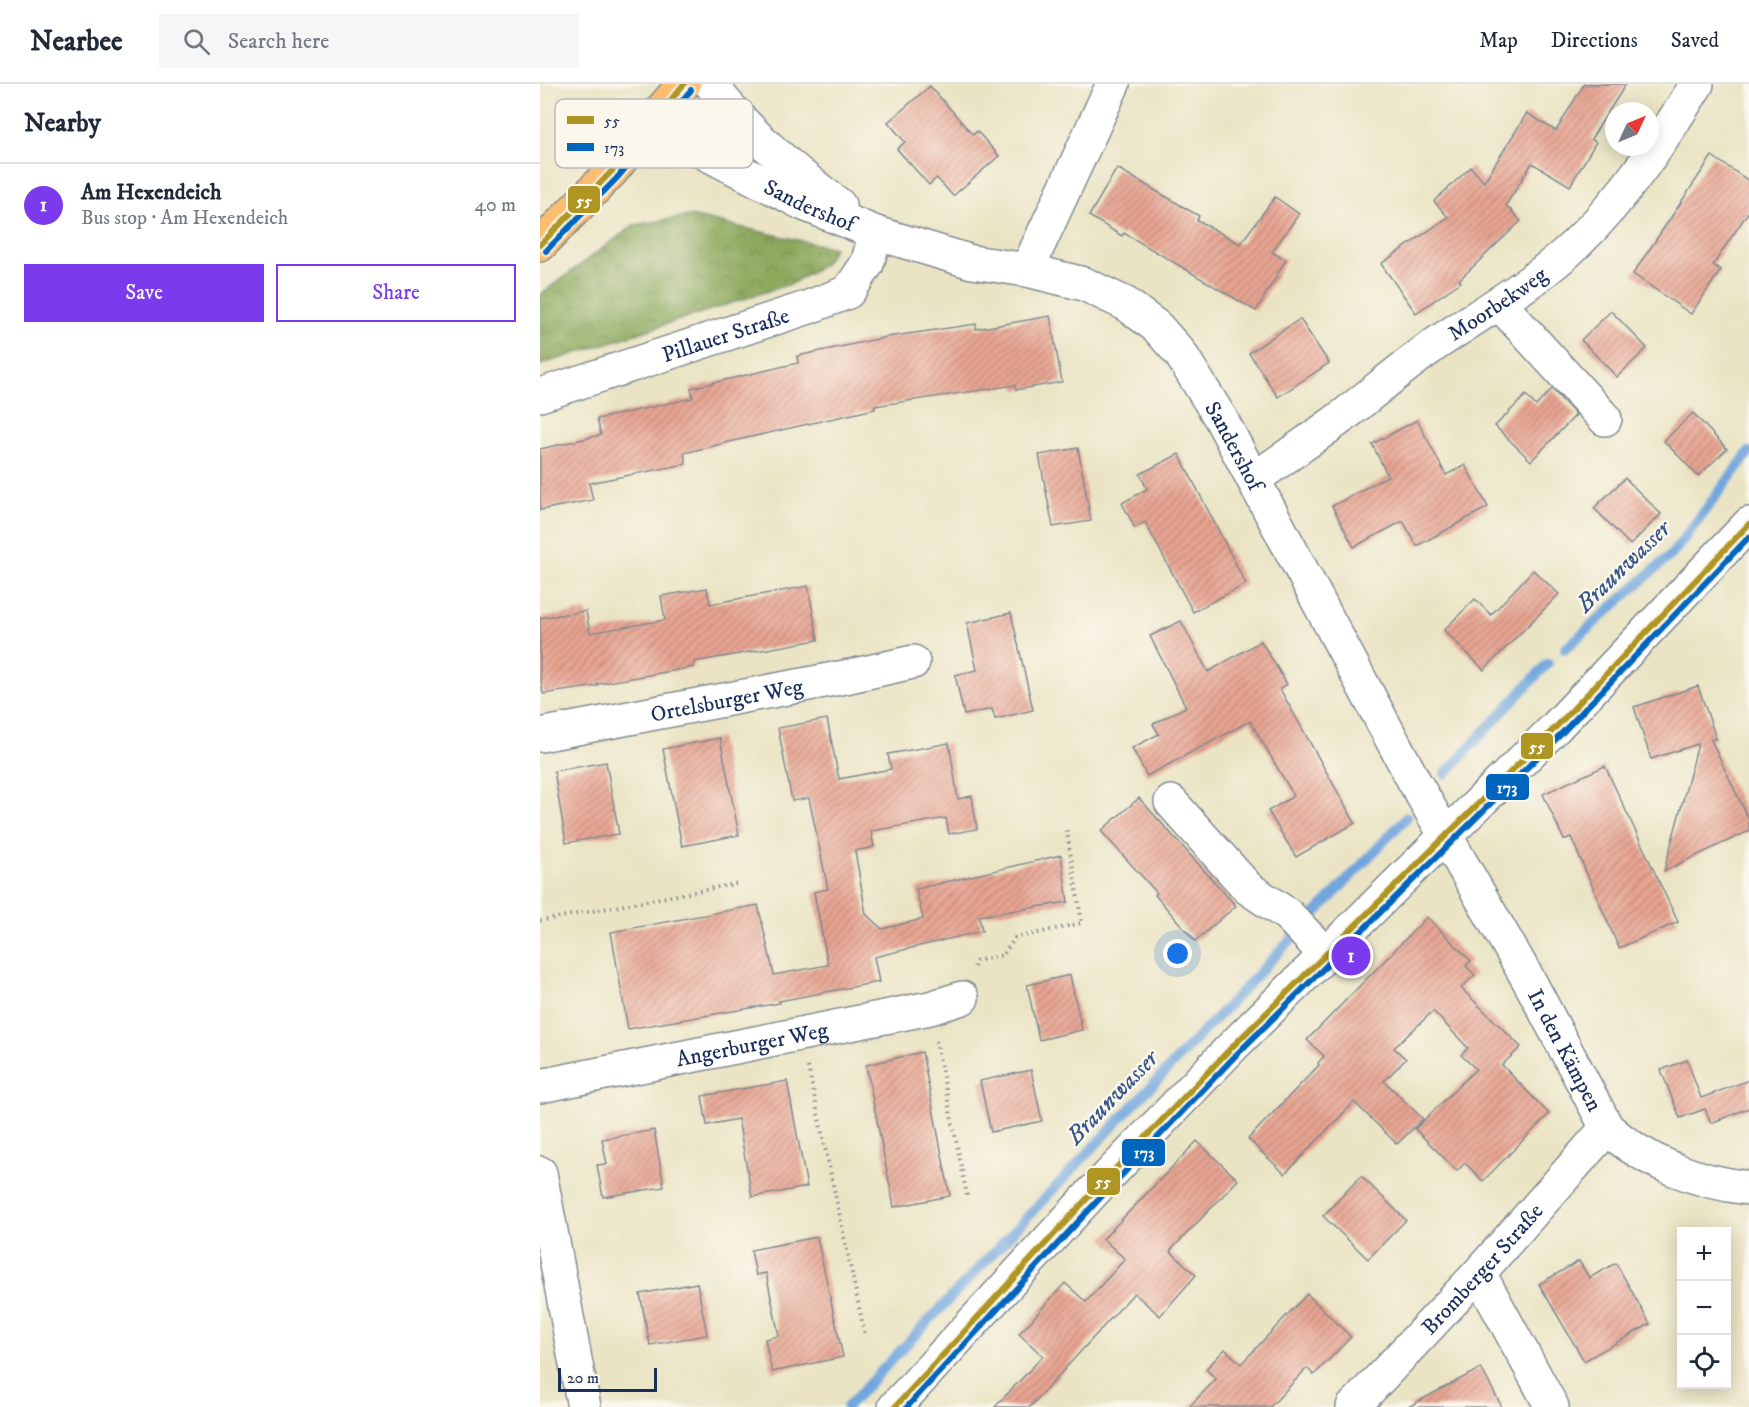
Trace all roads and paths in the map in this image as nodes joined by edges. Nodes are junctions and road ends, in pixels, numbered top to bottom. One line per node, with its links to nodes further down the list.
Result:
1 (684, 84): 5 (main road)
2 (711, 84): 6 (street, Sandershof)
3 (1113, 84): 12 (street)
4 (1698, 84): 13 (street, Moorbekweg)
5 (671, 99)
6 (724, 99)
7 (753, 131): 10 (street, Sandershof)
8 (614, 168): 11 (main road)
9 (734, 168): 10 (street, Sandershof)
10 (876, 233): 12 (street, Sandershof); 14 (street, Pillauer Straße)
11 (540, 245)
12 (1027, 270): 16 (street, Sandershof)
13 (1499, 303): 15 (street); 16 (street, Moorbekweg)
14 (540, 394)
15 (1605, 419)
16 (1254, 479): 22 (street, Sandershof)
17 (1747, 530): 22 (street)
18 (913, 662): 19 (street, Ortelsburger Weg)
19 (540, 735)
20 (1171, 802): 25 (street)
21 (1066, 826): 26 (path)
22 (1446, 836): 25 (street); 30 (street, In den Kämpen)
23 (740, 883): 24 (path)
24 (540, 921)
25 (1307, 936): 37 (street)
26 (962, 998): 27 (street, Angerburger Weg)
27 (930, 1008): 28 (street, Angerburger Weg); 33 (path)
28 (801, 1034): 29 (street, Angerburger Weg); 35 (path)
29 (540, 1086)
30 (1607, 1128): 32 (street, In den Kämpen); 34 (street, Bromberger Straße)
31 (540, 1173): 36 (street)
32 (1749, 1188)
33 (968, 1200)
34 (1479, 1274): 38 (street, Bromberger Straße); 39 (street)
35 (865, 1335)
36 (584, 1407)
37 (895, 1407)
38 (1353, 1407)
39 (1552, 1407)

